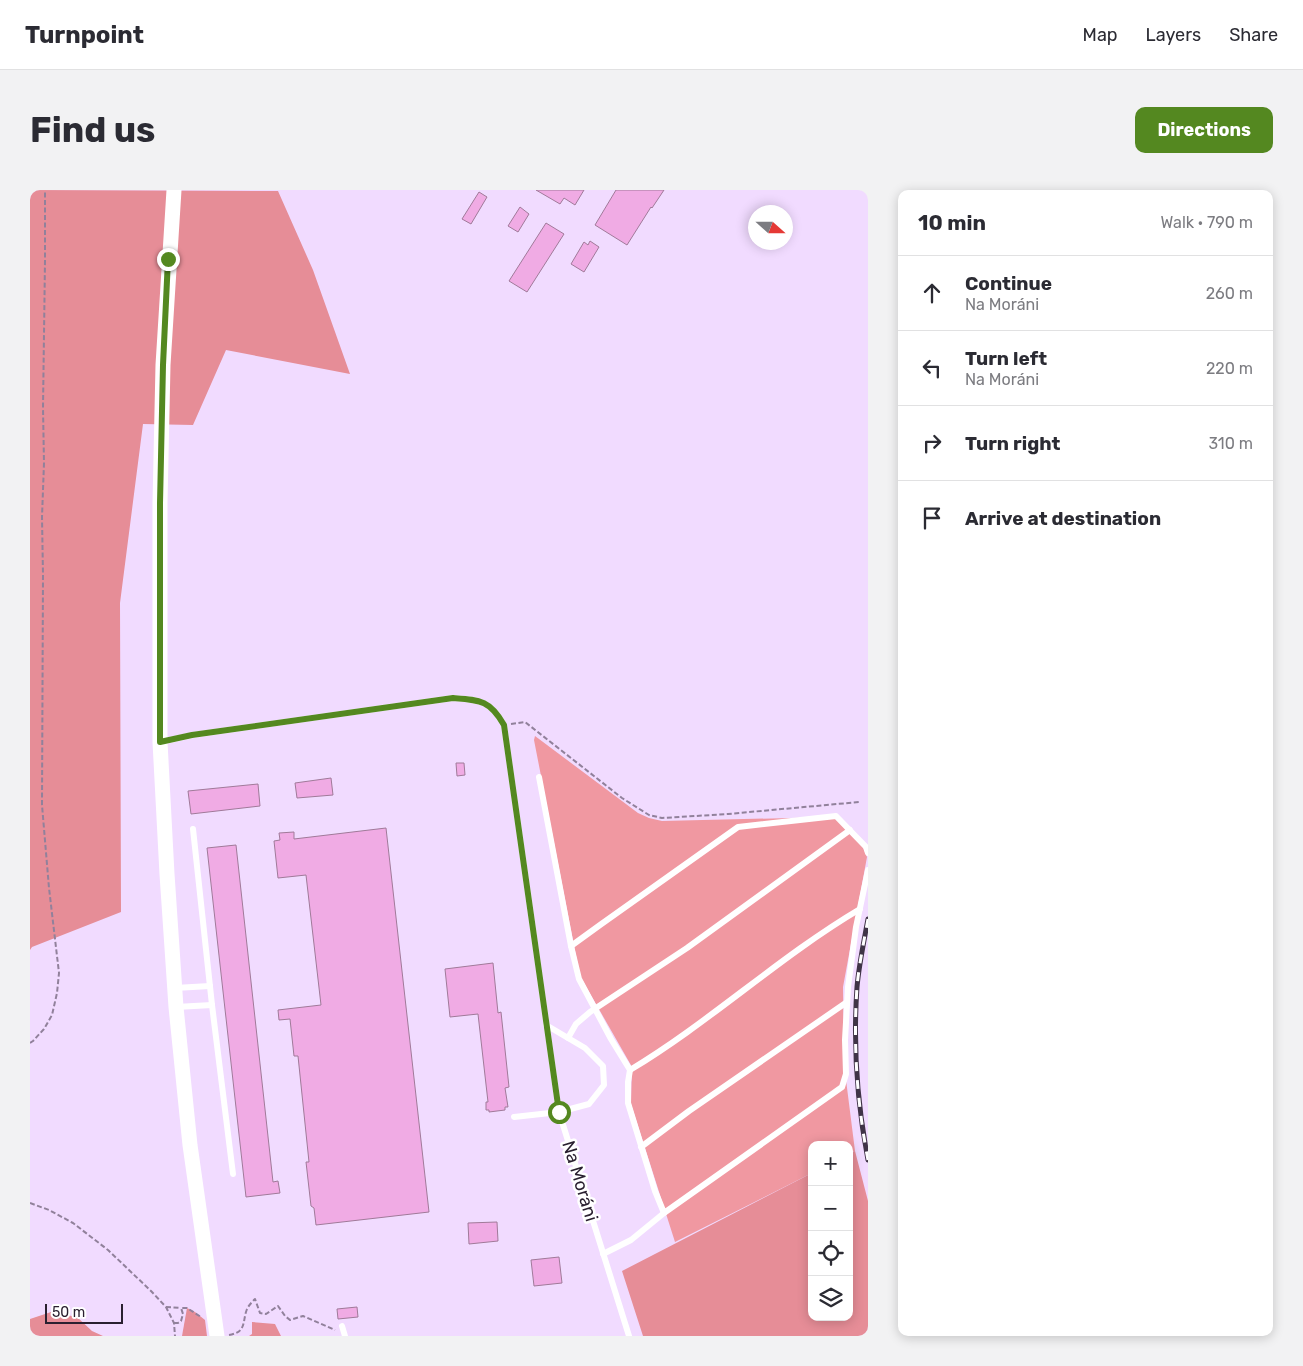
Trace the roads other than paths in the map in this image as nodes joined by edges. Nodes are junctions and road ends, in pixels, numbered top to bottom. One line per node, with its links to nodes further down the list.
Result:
1 (174, 190): 2 (street)
2 (160, 742): 11 (street); 16 (lane, Na Moráni)
3 (539, 777): 9 (lane)
4 (193, 829): 10 (lane)
5 (850, 830): 6 (lane); 9 (lane); 15 (lane)
6 (868, 853)
7 (868, 870): 8 (lane)
8 (860, 909): 12 (lane); 18 (lane)
9 (571, 946): 15 (lane)
10 (210, 986): 11 (lane); 13 (lane)
11 (175, 988): 14 (street)
12 (847, 1002): 21 (lane); 23 (lane)
13 (212, 1004): 14 (lane); 22 (lane)
14 (176, 1007): 27 (street)
15 (595, 1009): 17 (lane); 18 (lane)
16 (546, 1025): 17 (lane); 19 (lane, Na Moráni)
17 (568, 1038): 19 (lane)
18 (630, 1070): 21 (lane)
19 (559, 1112): 20 (lane); 24 (lane, Na Moráni)
20 (514, 1117)
21 (641, 1147): 23 (lane)
22 (233, 1174)
23 (664, 1213): 24 (lane)
24 (603, 1254): 28 (lane, Na Moráni)
25 (342, 1326): 26 (lane)
26 (344, 1335)
27 (222, 1336)
28 (629, 1336)

